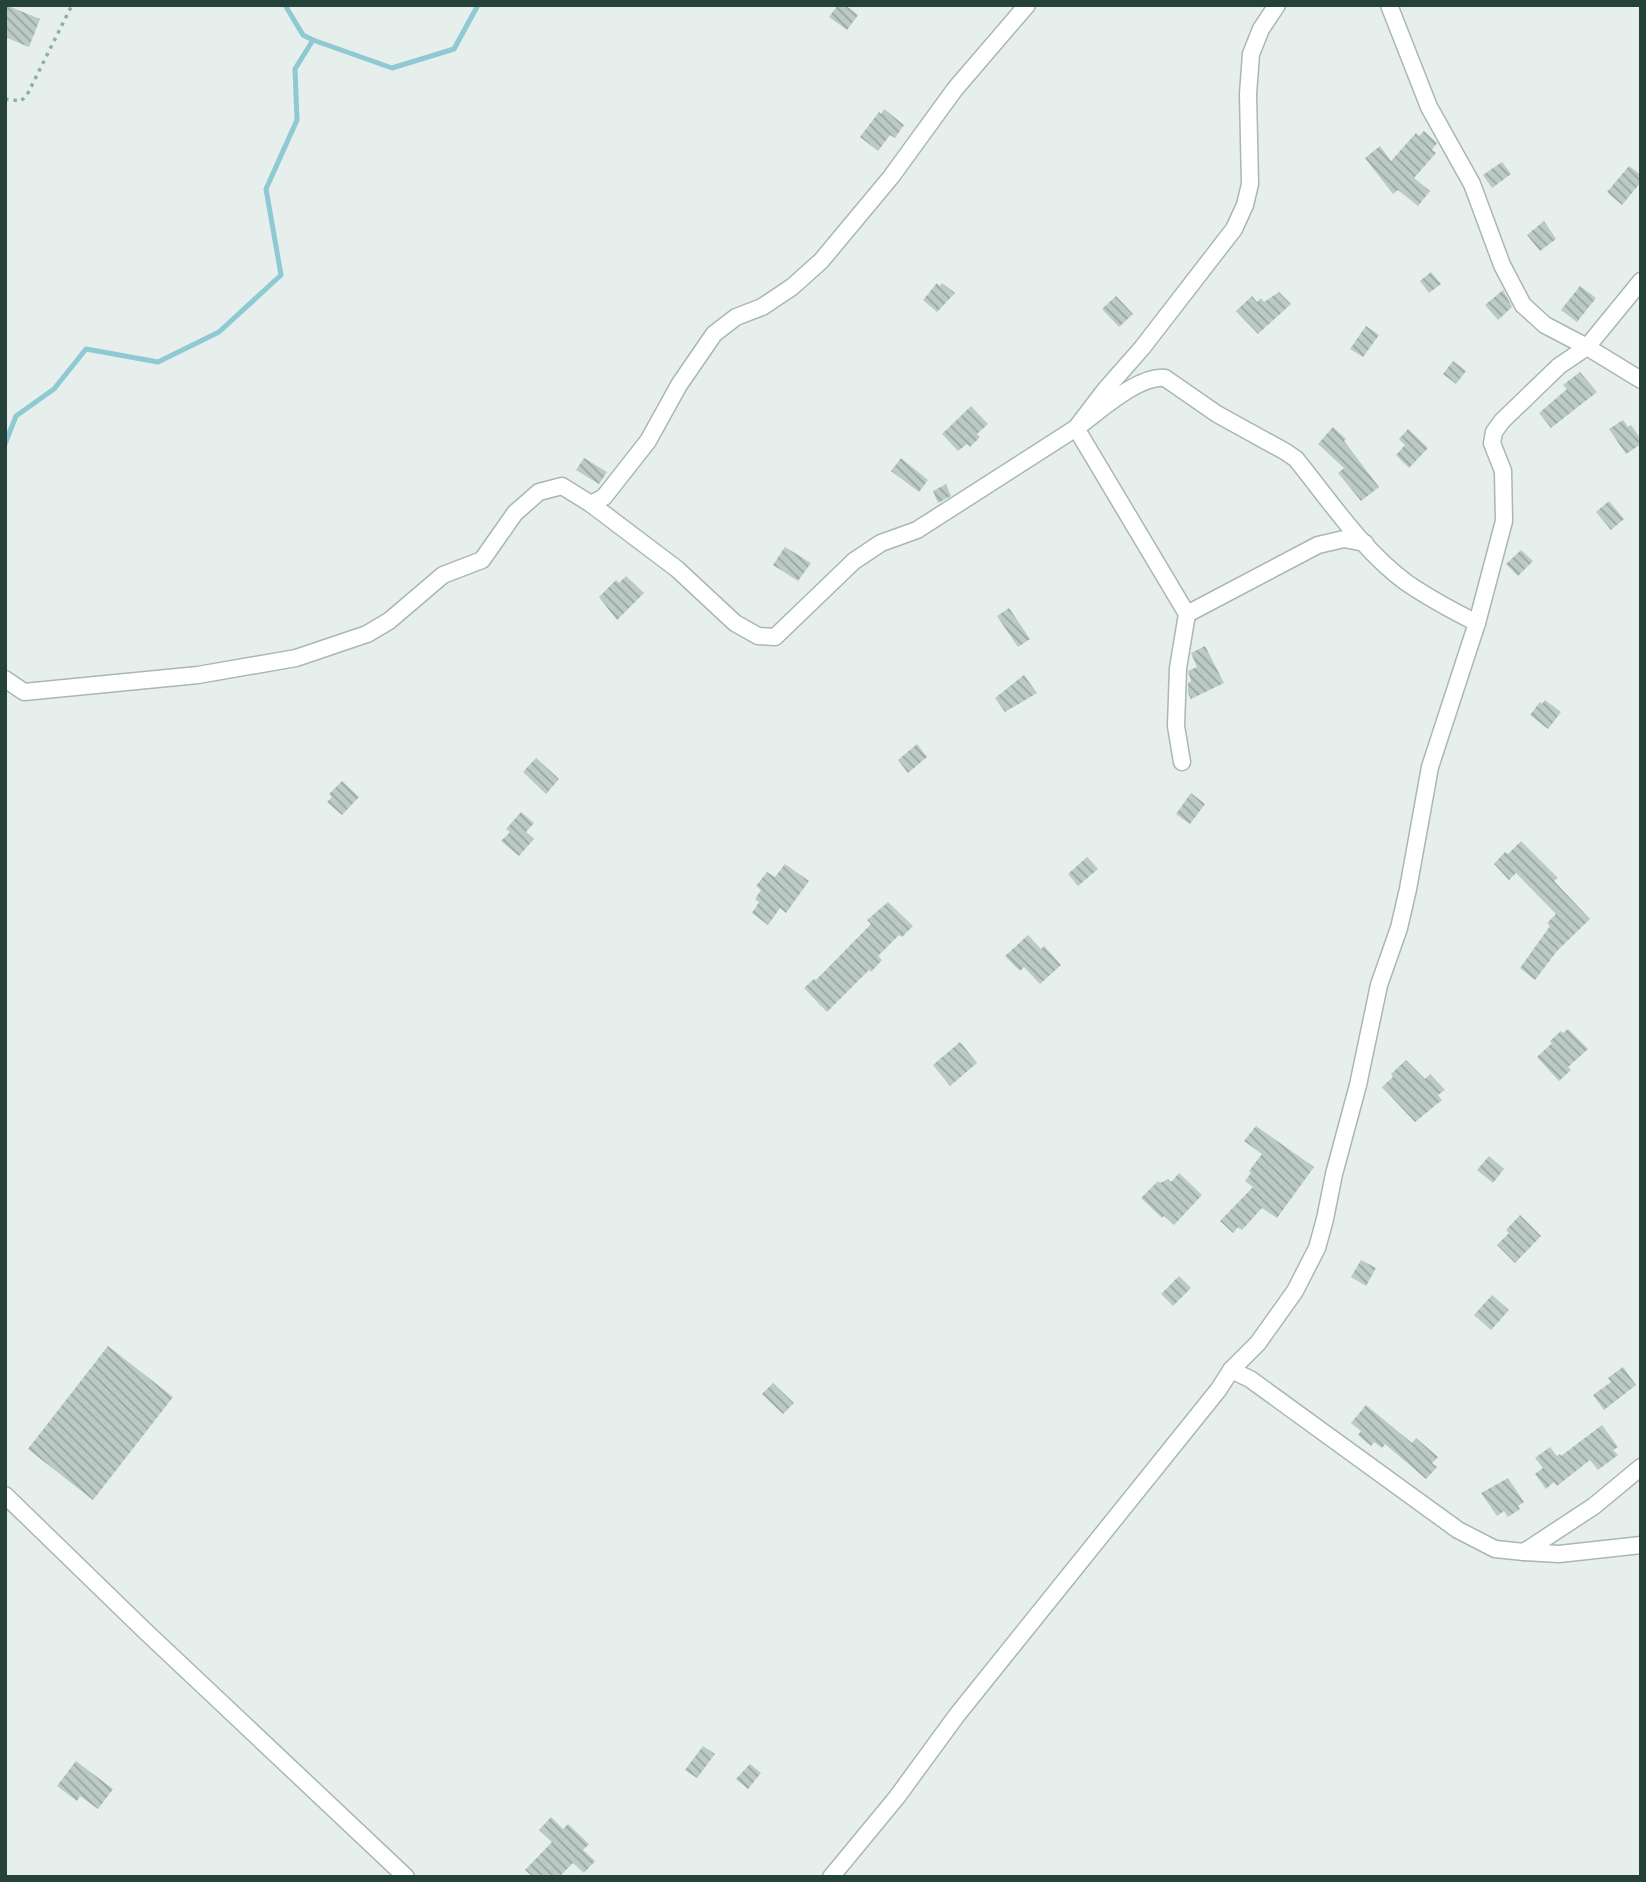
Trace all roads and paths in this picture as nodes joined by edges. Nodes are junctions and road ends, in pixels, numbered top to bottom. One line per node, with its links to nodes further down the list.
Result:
1 (72, 5): 5 (path)
2 (1027, 5): 10 (street)
3 (1277, 5): 9 (street)
4 (1389, 5): 7 (street)
5 (5, 99)
6 (1641, 281): 7 (street)
7 (1587, 347): 8 (street); 13 (street)
8 (1641, 380)
9 (1076, 428): 10 (street); 11 (street); 12 (street)
10 (591, 504): 14 (street)
11 (1365, 543): 12 (street); 13 (street)
12 (1186, 614): 15 (street)
13 (1477, 623): 16 (street)
14 (5, 678)
15 (1182, 762)
16 (1231, 1370): 20 (street); 22 (street)
17 (1641, 1467): 20 (street)
18 (5, 1495): 21 (street)
19 (1641, 1545): 20 (street)
20 (1524, 1552)
21 (406, 1877)
22 (831, 1877)

